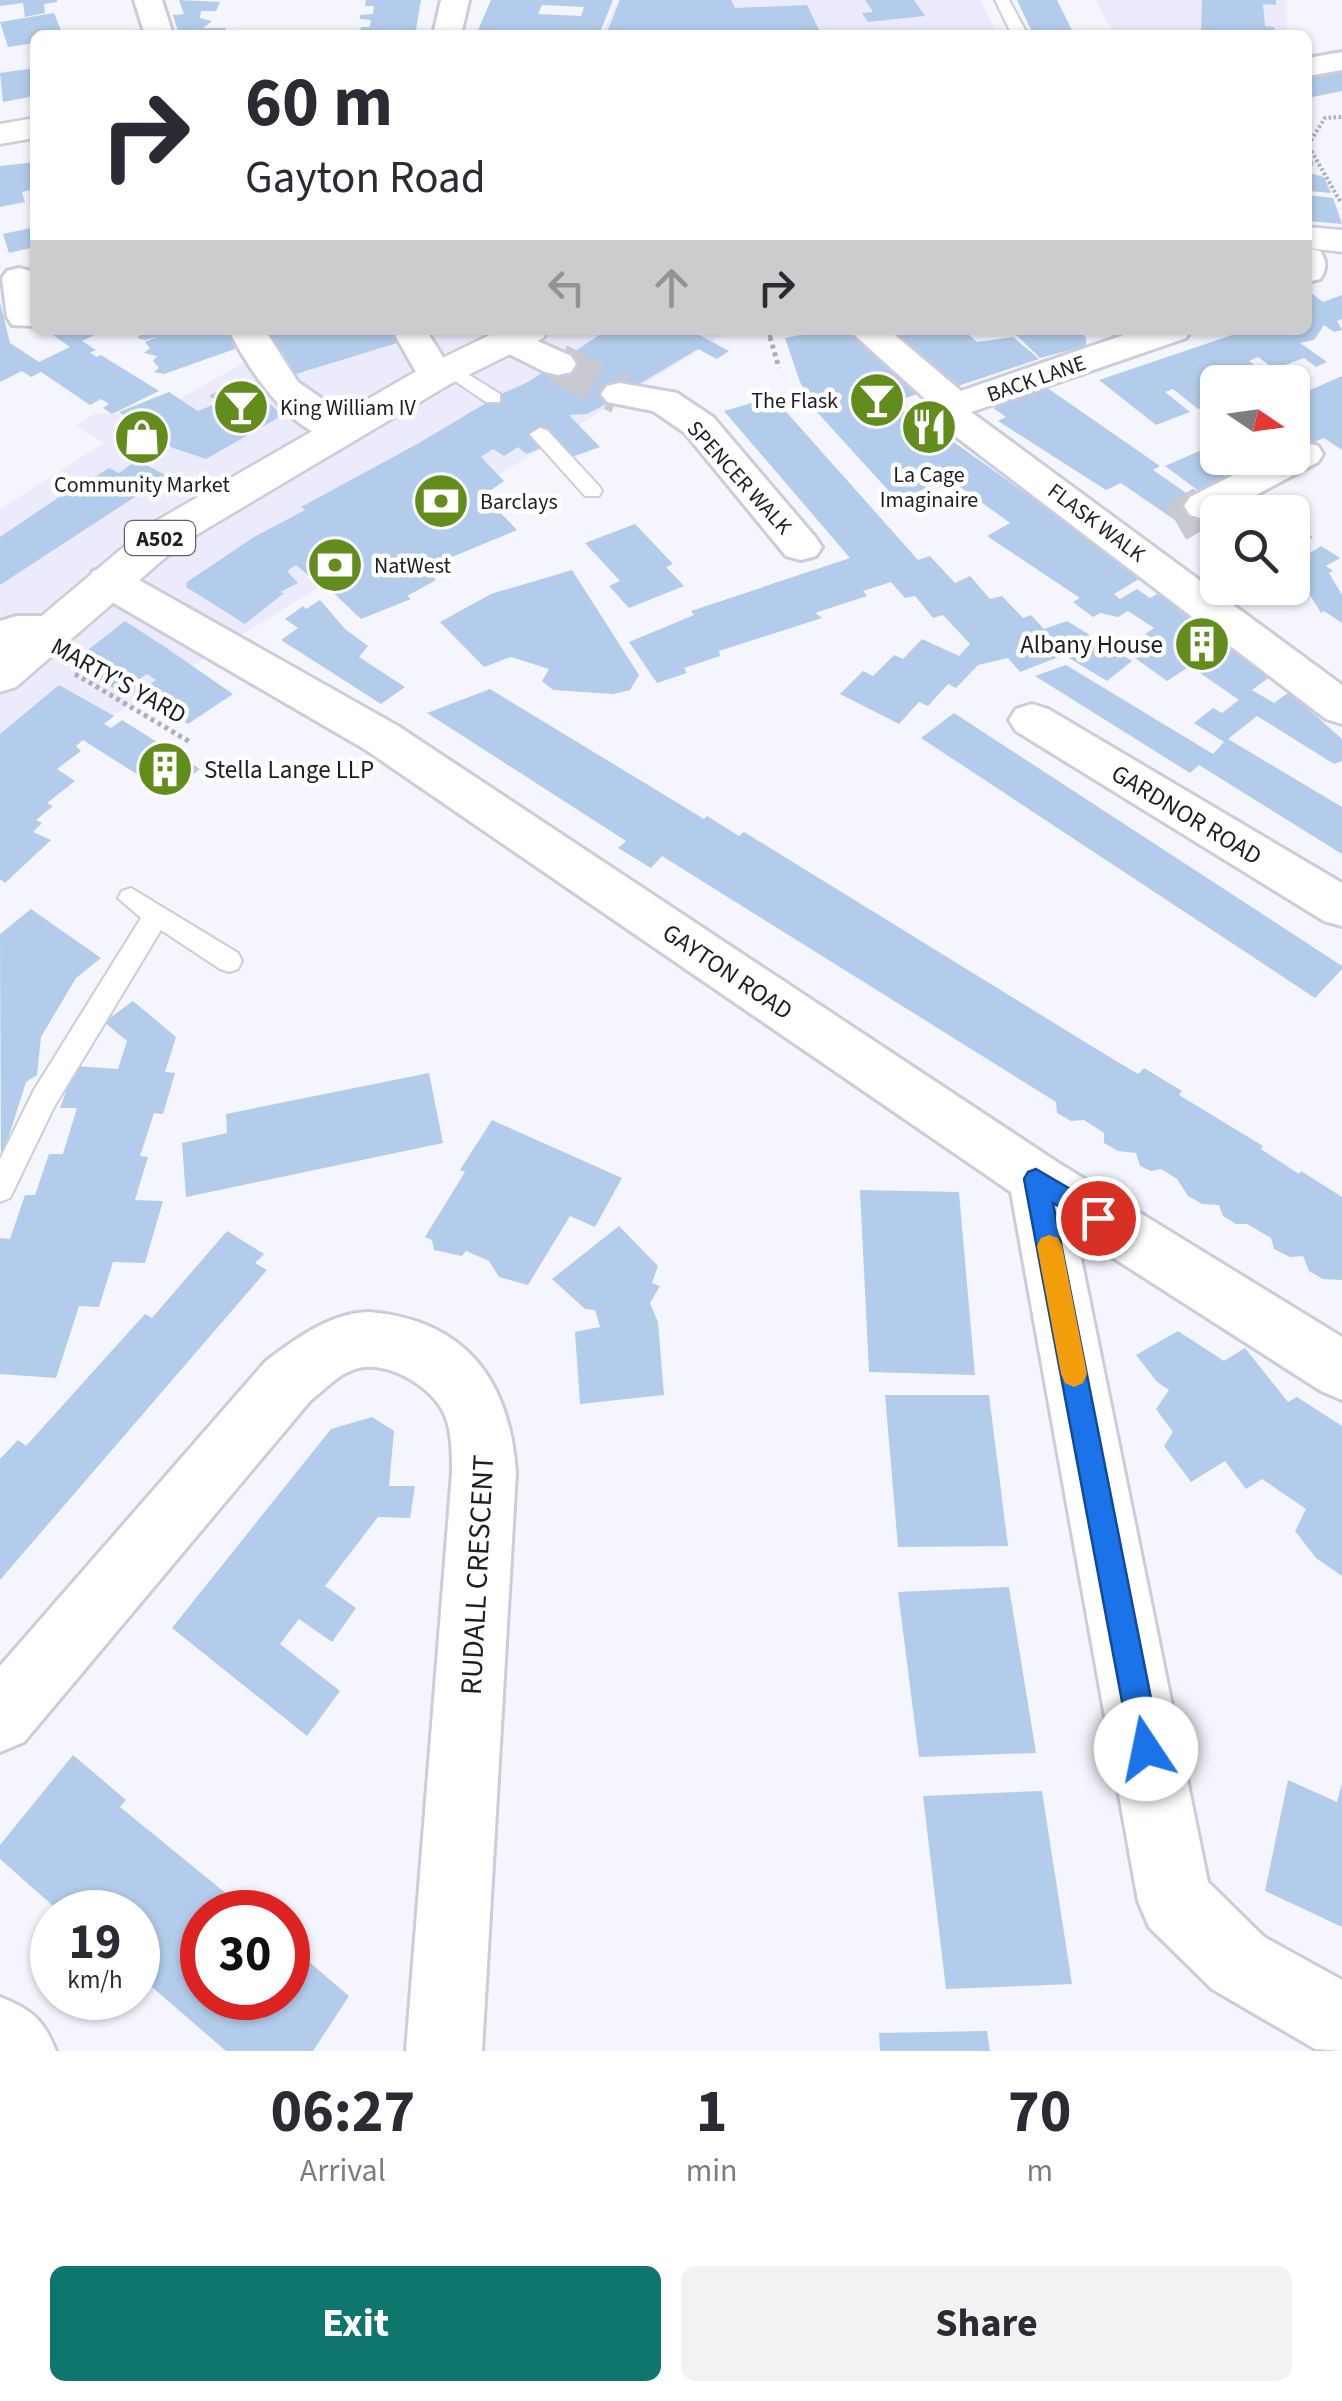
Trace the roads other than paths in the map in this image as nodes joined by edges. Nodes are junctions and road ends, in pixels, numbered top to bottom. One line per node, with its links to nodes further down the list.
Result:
1 (148, 0): 4 (street)
2 (1002, 0): 6 (lane)
3 (456, 2): 5 (street)
4 (158, 30)
5 (449, 30)
6 (1017, 30)
7 (1342, 62): 8 (street)
8 (1312, 66)
9 (30, 129): 10 (main road)
10 (0, 134)
11 (1312, 238): 12 (main road)
12 (1342, 241)
13 (19, 278): 14 (street)
14 (30, 316)
15 (250, 335): 25 (street)
16 (411, 335): 21 (street)
17 (520, 335): 20 (street); 21 (main road, A502)
18 (873, 335): 24 (street, FLASK WALK)
19 (1158, 335): 24 (street, BACK LANE)
20 (558, 364)
21 (443, 372): 23 (lane); 25 (main road, A502)
22 (620, 394): 30 (street, SPENCER WALK)
23 (493, 398)
24 (955, 405): 33 (street, FLASK WALK)
25 (343, 431): 31 (main road, A502)
26 (540, 434): 28 (lane)
27 (1264, 475): 29 (street)
28 (592, 491)
29 (1225, 495)
30 (801, 547)
31 (108, 581): 32 (main road, A502); 39 (street, GAYTON ROAD)
32 (21, 649)
33 (1342, 708)
34 (1032, 720): 36 (street, GARDNOR ROAD)
35 (132, 898): 37 (lane)
36 (1342, 907)
37 (157, 914): 38 (lane); 40 (lane)
38 (229, 961)
39 (1036, 1179): 41 (street, GAYTON ROAD); 43 (street)
40 (0, 1189)
41 (1342, 1371)
42 (0, 1718): 46 (street, RUDALL CRESCENT)
43 (1342, 2022)
44 (0, 2034): 45 (street)
45 (18, 2051)
46 (444, 2051)

